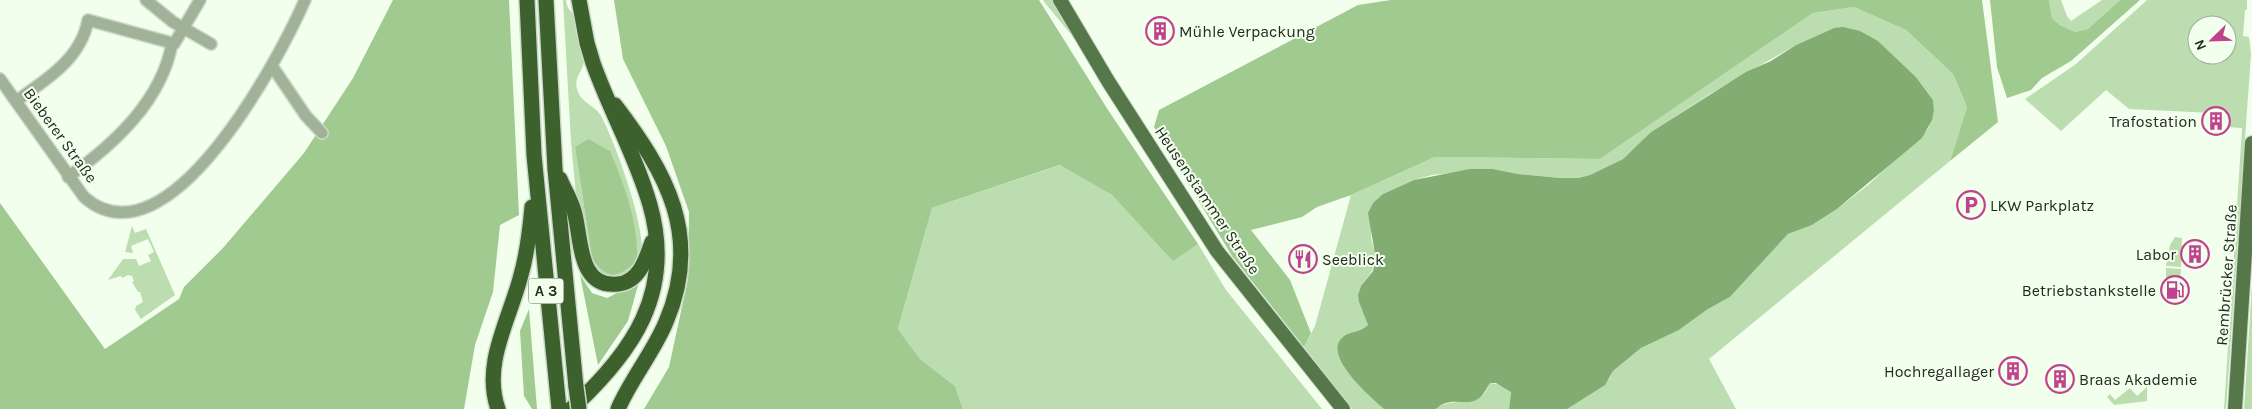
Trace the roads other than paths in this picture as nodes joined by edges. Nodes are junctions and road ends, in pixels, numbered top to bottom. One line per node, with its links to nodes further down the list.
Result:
1 (146, 0): 8 (street)
2 (200, 0): 8 (street)
3 (305, 0): 11 (street, Bieberer Straße)
4 (526, 0): 19 (highway, A 3)
5 (546, 0): 17 (highway, A 3)
6 (579, 0): 13 (highway)
7 (1060, 0): 25 (main road, Heusenstammer Straße)
8 (185, 28): 9 (street); 10 (street)
9 (172, 43): 14 (street); 18 (street)
10 (210, 44)
11 (272, 66): 15 (street); 18 (street, Bieberer Straße)
12 (0, 79): 14 (street, Bieberer Straße)
13 (602, 88): 20 (highway); 24 (highway)
14 (16, 102): 18 (street, Bieberer Straße)
15 (322, 133)
16 (2252, 143): 26 (main road, Rembrücker Straße)
17 (555, 169): 20 (highway); 23 (highway, A 3, bridge)
18 (68, 177)
19 (536, 178): 21 (highway, A 3); 22 (highway)
20 (655, 234): 21 (highway)
21 (562, 407)
22 (498, 409)
23 (579, 409)
24 (618, 409)
25 (1343, 409)
26 (2235, 409)

